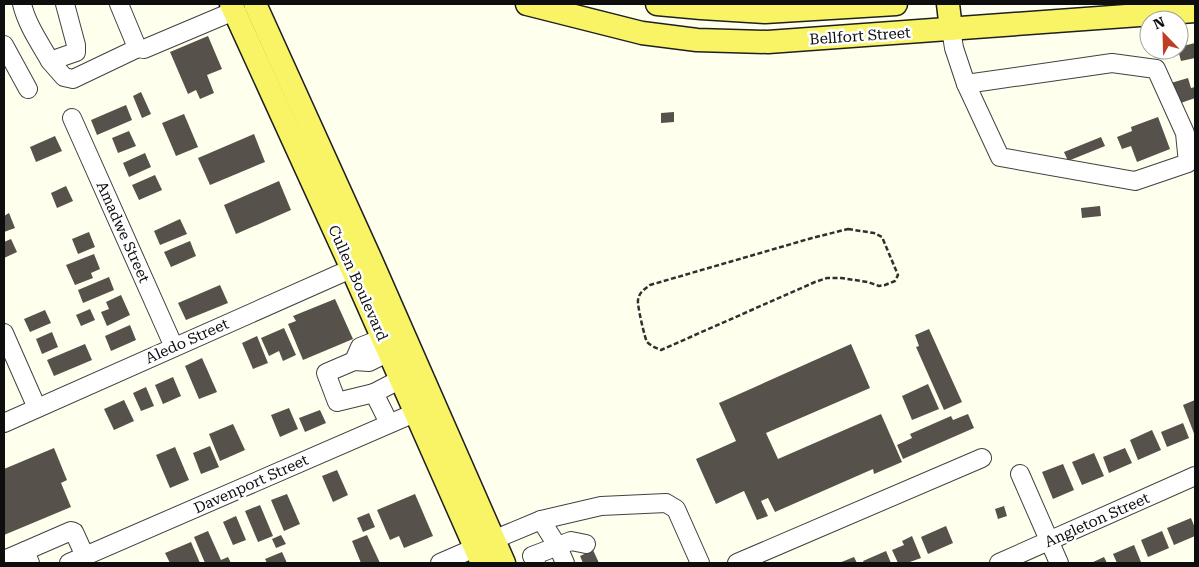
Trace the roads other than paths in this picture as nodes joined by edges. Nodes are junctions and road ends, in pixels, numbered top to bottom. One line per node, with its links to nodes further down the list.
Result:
1 (22, 4): 18 (street)
2 (65, 4): 18 (street)
3 (119, 4): 17 (street)
4 (256, 4): 22 (main road, Cullen Boulevard)
5 (527, 4): 10 (main road, Bellfort Street)
6 (657, 4): 13 (main road, Bellfort Street)
7 (896, 4): 13 (main road, Bellfort Street)
8 (948, 4): 14 (main road)
9 (233, 7): 17 (street); 22 (main road, Cullen Boulevard)
10 (553, 7): 15 (main road, Bellfort Street)
11 (1130, 10): 12 (main road, Bellfort Street); 14 (main road, Bellfort Street)
12 (1195, 11)
13 (765, 12): 15 (main road)
14 (951, 29): 15 (main road, Bellfort Street); 19 (street)
15 (768, 42)
16 (4, 45): 20 (street)
17 (138, 48): 18 (street)
18 (50, 61)
19 (966, 84): 19 (street)
20 (28, 89)
21 (72, 118): 25 (street, Amadwe Street)
22 (361, 264): 24 (main road, Cullen Boulevard); 25 (street, Aledo Street); 29 (main road, Cullen Boulevard)
23 (4, 333): 28 (street)
24 (386, 345): 26 (main road, Cullen Boulevard); 27 (street)
25 (174, 347): 28 (street, Aledo Street)
26 (401, 379): 27 (street); 29 (main road, Cullen Boulevard)
27 (374, 392): 31 (street)
28 (38, 408): 30 (street, Aledo Street)
29 (424, 408): 31 (street, Davenport Street); 39 (main road, Cullen Boulevard)
30 (4, 423)
31 (389, 423): 40 (street, Davenport Street)
32 (982, 458): 49 (street)
33 (1020, 474): 36 (street)
34 (1195, 476): 36 (street, Angleton Street)
35 (541, 520): 38 (street); 39 (street); 48 (street)
36 (1050, 541): 50 (street, Angleton Street); 51 (street)
37 (586, 544): 38 (street)
38 (558, 547): 46 (street); 47 (street)
39 (483, 550): 44 (street); 45 (main road, Cullen Boulevard)
40 (85, 556): 41 (street); 43 (street, Davenport Street)
41 (28, 557): 42 (street)
42 (4, 560)
43 (69, 563)
44 (440, 563)
45 (504, 563)
46 (536, 563)
47 (565, 563)
48 (700, 563)
49 (737, 563)
50 (999, 563)
51 (1059, 563)

